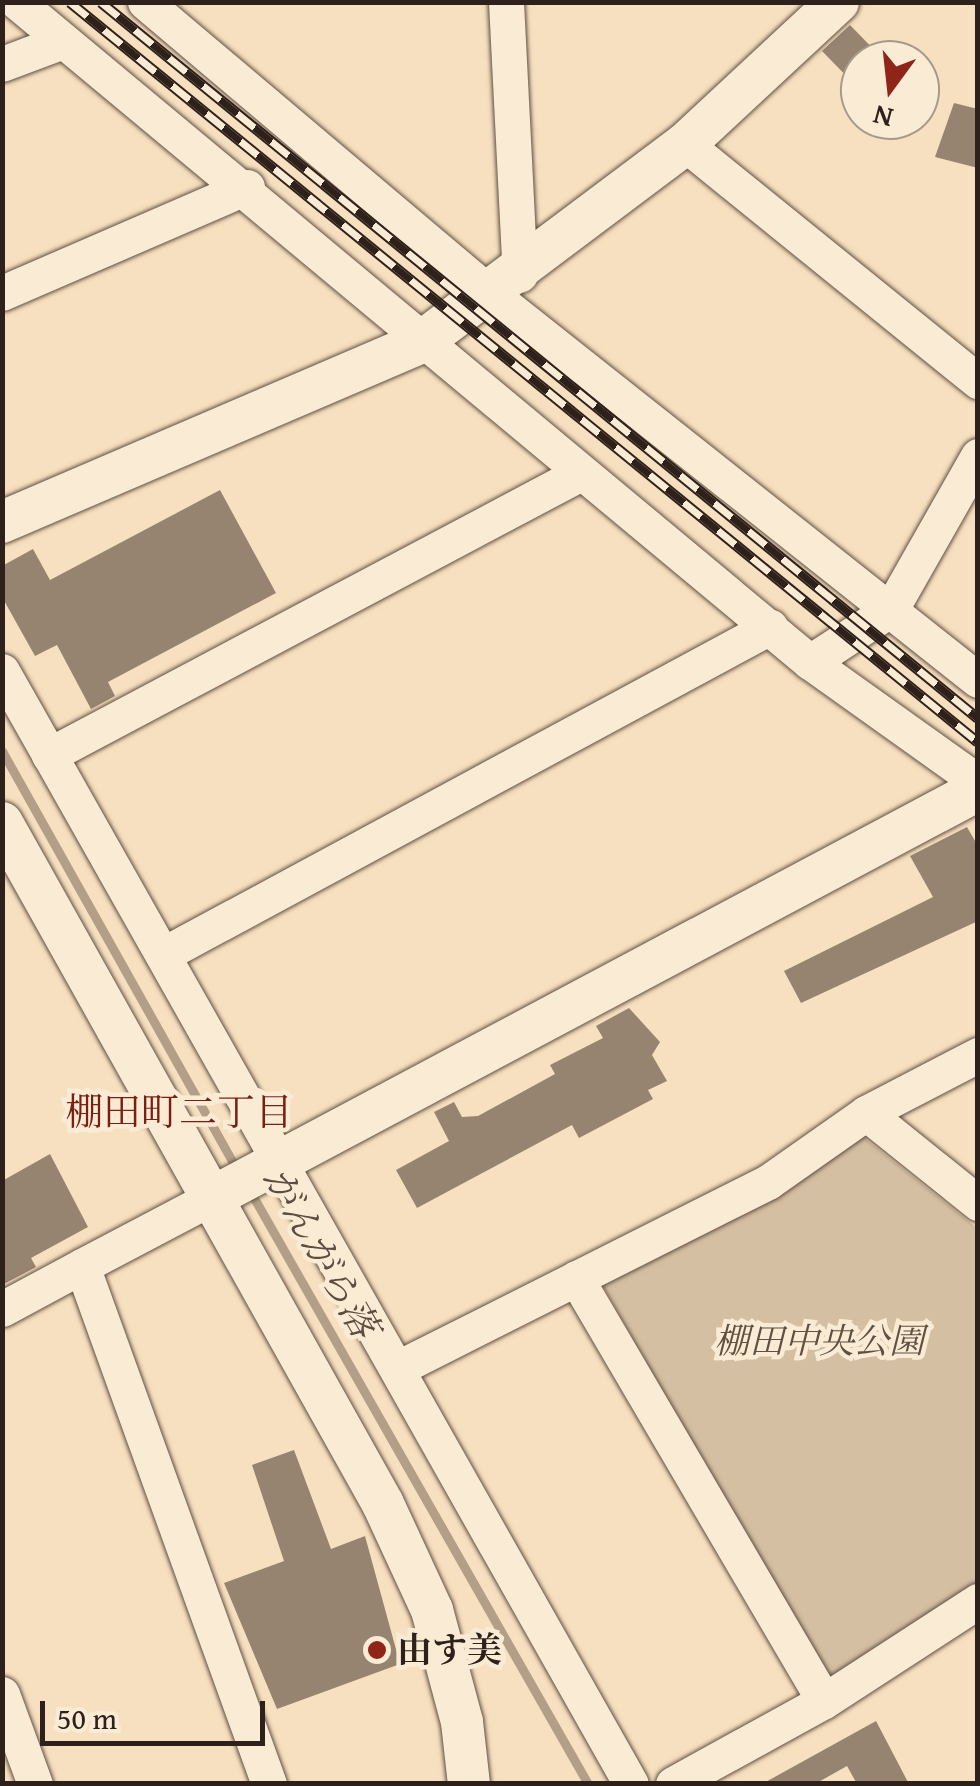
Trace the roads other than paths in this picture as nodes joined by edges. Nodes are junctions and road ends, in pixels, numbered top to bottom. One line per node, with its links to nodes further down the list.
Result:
1 (17, 2): 5 (street)
2 (146, 2): 9 (street)
3 (506, 2): 9 (street)
4 (838, 2): 7 (street)
5 (62, 41): 6 (street); 8 (street)
6 (2, 64)
7 (685, 144): 9 (street); 12 (street)
8 (247, 188): 10 (street); 11 (street)
9 (506, 285): 11 (street); 16 (street)
10 (2, 293)
11 (420, 344): 14 (street); 15 (street)
12 (978, 380)
13 (977, 454): 16 (street)
14 (579, 474): 17 (street); 21 (street)
15 (2, 522)
16 (891, 609): 18 (street); 20 (street)
17 (770, 627): 18 (street); 25 (street)
18 (810, 662): 22 (street)
19 (2, 671): 21 (street)
20 (978, 680)
21 (49, 755): 25 (street)
22 (978, 782)
23 (978, 790): 28 (street)
24 (2, 823): 29 (street)
25 (164, 954): 28 (street)
26 (978, 1055): 27 (street)
27 (866, 1113): 30 (street); 32 (street)
28 (284, 1159): 29 (street); 34 (street)
29 (211, 1198): 31 (street); 41 (street)
30 (978, 1203)
31 (82, 1266): 33 (street); 40 (street)
32 (576, 1278): 34 (street); 37 (street)
33 (2, 1309)
34 (402, 1366): 42 (street)
35 (978, 1602): 37 (street)
36 (2, 1694): 38 (street)
37 (824, 1700): 43 (street)
38 (9, 1735): 39 (street)
39 (35, 1784)
40 (269, 1784)
41 (469, 1784)
42 (631, 1784)
43 (673, 1784)

